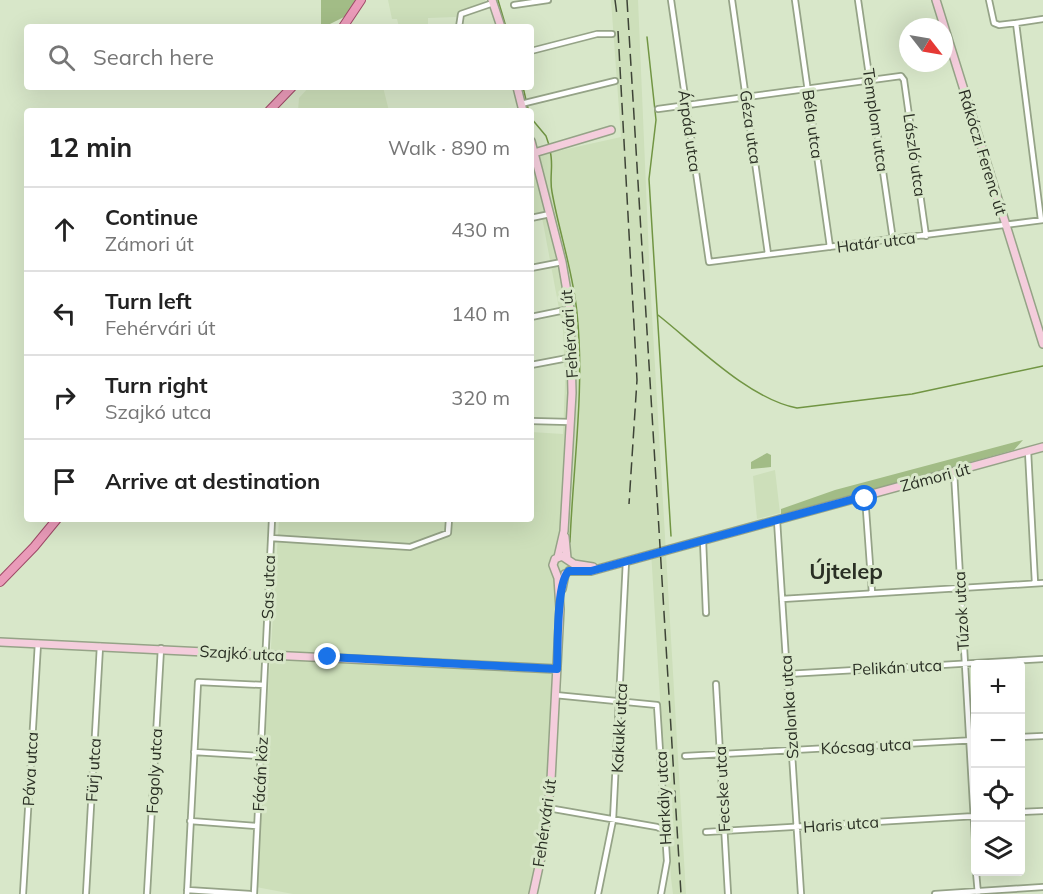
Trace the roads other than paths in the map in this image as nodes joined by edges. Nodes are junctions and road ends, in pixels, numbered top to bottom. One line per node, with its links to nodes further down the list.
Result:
1 (361, 0): 13 (main road)
2 (548, 0): 10 (street)
3 (671, 0): 24 (street, Árpád utca)
4 (732, 0): 23 (street, Géza utca)
5 (795, 0): 20 (street, Béla utca)
6 (858, 0): 18 (street, Templom utca)
7 (936, 0): 33 (main road, Rákóczi Ferenc út)
8 (989, 0): 12 (street)
9 (492, 2): 14 (street); 15 (main road)
10 (514, 4)
11 (1043, 18): 12 (street)
12 (1016, 23): 32 (street)
13 (345, 24)
14 (459, 24)
15 (500, 24)
16 (612, 34): 17 (street)
17 (534, 50)
18 (870, 78): 20 (street); 34 (street, László utca); 35 (street, Templom utca)
19 (615, 81): 25 (street)
20 (808, 88): 23 (street); 36 (street, Béla utca)
21 (289, 90): 26 (main road)
22 (518, 90): 25 (main road)
23 (746, 97): 24 (street); 37 (street, Géza utca)
24 (686, 105): 27 (street); 39 (street, Árpád utca)
25 (522, 107)
26 (272, 108)
27 (658, 109)
28 (612, 130): 29 (main road)
29 (534, 153): 30 (main road, Fehérvári út)
30 (550, 214): 31 (street); 38 (main road, Fehérvári út)
31 (534, 217)
32 (1042, 220): 33 (street, Határ utca)
33 (1006, 225): 34 (street, Határ utca); 43 (main road, Rákóczi Ferenc út)
34 (926, 236): 35 (street, Határ utca)
35 (893, 240): 36 (street, Határ utca)
36 (830, 247): 37 (street, Határ utca)
37 (768, 254): 39 (street, Határ utca)
38 (562, 262): 40 (street); 41 (main road, Fehérvári út)
39 (709, 262)
40 (534, 267)
41 (570, 309): 42 (street); 44 (main road, Fehérvári út)
42 (534, 316)
43 (1043, 344)
44 (573, 357): 45 (street); 47 (main road, Fehérvári út)
45 (534, 364)
46 (534, 421): 47 (street)
47 (571, 422): 56 (main road, Fehérvári út)
48 (1043, 445): 49 (main road, Zámori út)
49 (1028, 451): 50 (main road, Zámori út); 66 (street)
50 (954, 472): 51 (main road, Zámori út); 68 (street, Túzok utca)
51 (865, 496): 52 (main road, Zámori út); 69 (street)
52 (777, 520): 58 (main road, Zámori út); 70 (street, Szalonka utca)
53 (55, 522): 65 (main road)
54 (272, 522): 57 (street, Sas utca)
55 (449, 522): 57 (street)
56 (564, 531): 59 (main road, Fehérvári út); 60 (main road, Fehérvári út)
57 (271, 538): 77 (street, Sas utca)
58 (703, 540): 61 (main road, Zámori út); 72 (street)
59 (558, 557): 60 (main road, Zámori út); 64 (main road, Fehérvári út)
60 (569, 560): 62 (main road, Zámori út); 63 (main road, Fehérvári út)
61 (626, 561): 62 (main road, Zámori út); 85 (street, Kakukk utca)
62 (598, 568): 63 (main road, Zámori út)
63 (567, 572): 64 (main road, Zámori út); 71 (main road, Fehérvári út)
64 (556, 573): 71 (main road, Fehérvári út)
65 (0, 582)
66 (1035, 583): 67 (street); 68 (street)
67 (1043, 583)
68 (960, 588): 69 (street); 79 (street, Túzok utca)
69 (872, 593): 70 (street)
70 (782, 599): 81 (street, Szalonka utca)
71 (560, 609): 80 (main road, Fehérvári út)
72 (706, 613)
73 (0, 642): 74 (main road, Szajkó utca)
74 (38, 644): 75 (main road, Szajkó utca); 111 (street, Páva utca)
75 (100, 646): 76 (main road, Szajkó utca); 112 (street, Fürj utca)
76 (161, 648): 77 (main road, Szajkó utca); 113 (street, Fogoly utca)
77 (266, 654): 80 (main road, Szajkó utca); 83 (street, Fácán köz)
78 (1043, 659): 79 (street, Pelikán utca)
79 (964, 664): 81 (street, Pelikán utca); 88 (street, Túzok utca)
80 (557, 669): 84 (main road, Fehérvári út)
81 (787, 674): 90 (street, Szalonka utca)
82 (716, 684): 92 (street, Fecske utca)
83 (264, 686): 91 (street); 93 (street, Fácán köz)
84 (555, 695): 85 (street); 96 (main road, Fehérvári út)
85 (621, 700): 100 (street, Kakukk utca); 104 (street, Harkály utca)
86 (1043, 736): 87 (street)
87 (1025, 737)
88 (968, 741): 89 (street, Kócsag utca); 90 (street, Kócsag utca); 95 (street, Túzok utca)
89 (971, 741)
90 (792, 749): 92 (street, Kócsag utca); 103 (street, Szalonka utca)
91 (194, 752): 93 (street); 101 (street)
92 (720, 755): 94 (street, Kócsag utca); 105 (street, Fecske utca)
93 (261, 756): 102 (street, Fácán köz)
94 (685, 756)
95 (971, 778)
96 (548, 808): 100 (street); 115 (main road, Fehérvári út)
97 (1043, 811): 98 (street)
98 (1025, 812)
99 (971, 816): 103 (street, Haris utca)
100 (614, 820): 104 (street); 116 (street, Kakukk utca)
101 (190, 821): 102 (street); 109 (street)
102 (257, 826): 114 (street, Fácán köz)
103 (797, 827): 105 (street, Haris utca); 119 (street, Szalonka utca)
104 (665, 831): 117 (street, Harkály utca)
105 (724, 831): 106 (street, Haris utca); 118 (street, Fecske utca)
106 (706, 832)
107 (976, 876): 110 (street)
108 (1043, 887): 110 (street)
109 (187, 892): 114 (street)
110 (978, 893): 120 (street)
111 (23, 894)
112 (86, 894)
113 (147, 894)
114 (252, 894)
115 (533, 894)
116 (598, 894)
117 (661, 894)
118 (728, 894)
119 (801, 894)
120 (935, 894)

